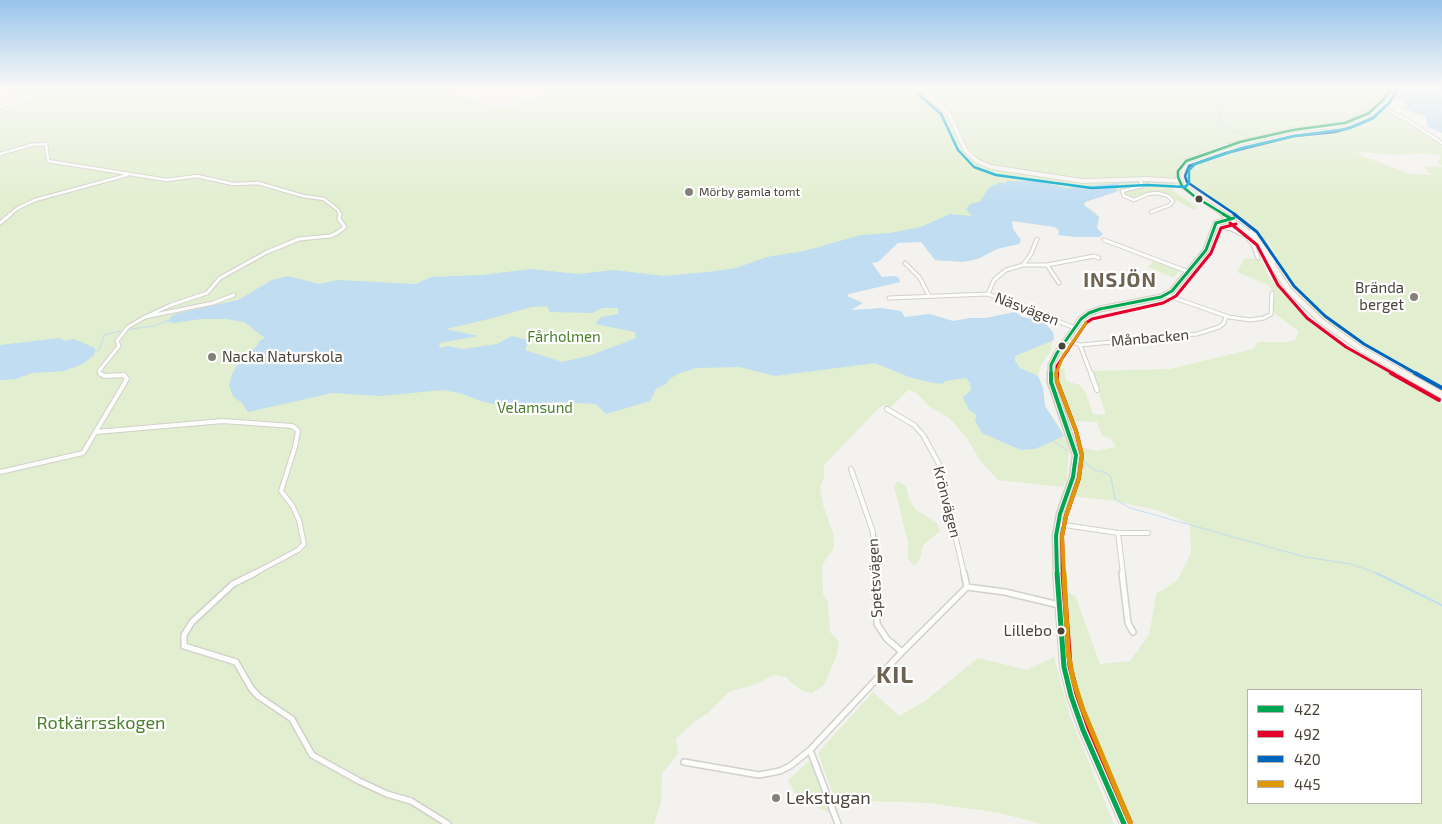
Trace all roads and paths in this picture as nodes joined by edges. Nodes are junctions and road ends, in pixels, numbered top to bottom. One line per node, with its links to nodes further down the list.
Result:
1 (955, 126): 7 (main road)
2 (1319, 126): 8 (main road)
3 (1417, 126): 4 (street)
4 (1442, 143)
5 (0, 154): 6 (street)
6 (130, 174): 11 (street); 29 (street)
7 (1141, 181): 8 (main road); 9 (street)
8 (1181, 181): 10 (main road)
9 (1151, 212)
10 (1232, 218): 12 (main road); 34 (main road)
11 (0, 223)
12 (1215, 225): 16 (street); 20 (main road)
13 (1037, 239): 18 (street)
14 (1104, 240): 20 (street)
15 (1099, 258): 19 (street)
16 (1258, 258)
17 (905, 263): 26 (street)
18 (1023, 265): 19 (street); 23 (street)
19 (1047, 265): 21 (street)
20 (1189, 272): 25 (main road)
21 (1059, 283)
22 (1272, 293): 28 (street)
23 (988, 294): 26 (street, Näsvägen); 30 (street, Näsvägen)
24 (234, 295): 29 (street)
25 (1166, 295): 28 (street); 30 (main road)
26 (929, 296): 27 (street, Näsvägen)
27 (889, 298)
28 (1226, 316): 32 (street, Månbacken)
29 (145, 317): 36 (street)
30 (1075, 328): 31 (main road)
31 (1066, 340): 32 (street, Månbacken); 39 (main road)
32 (1080, 345): 33 (street)
33 (1097, 390)
34 (1442, 395)
35 (888, 409): 42 (street, Krönvägen)
36 (96, 432): 38 (street); 48 (street)
37 (851, 469): 45 (street, Spetsvägen)
38 (0, 472)
39 (1058, 524): 40 (street); 43 (main road)
40 (1118, 533): 41 (street); 44 (street)
41 (1148, 533)
42 (967, 587): 43 (street); 45 (street)
43 (1059, 605): 50 (main road)
44 (1134, 632)
45 (902, 652): 46 (street)
46 (810, 750): 47 (street); 49 (street)
47 (684, 762)
48 (448, 824)
49 (838, 824)
50 (1124, 824)

